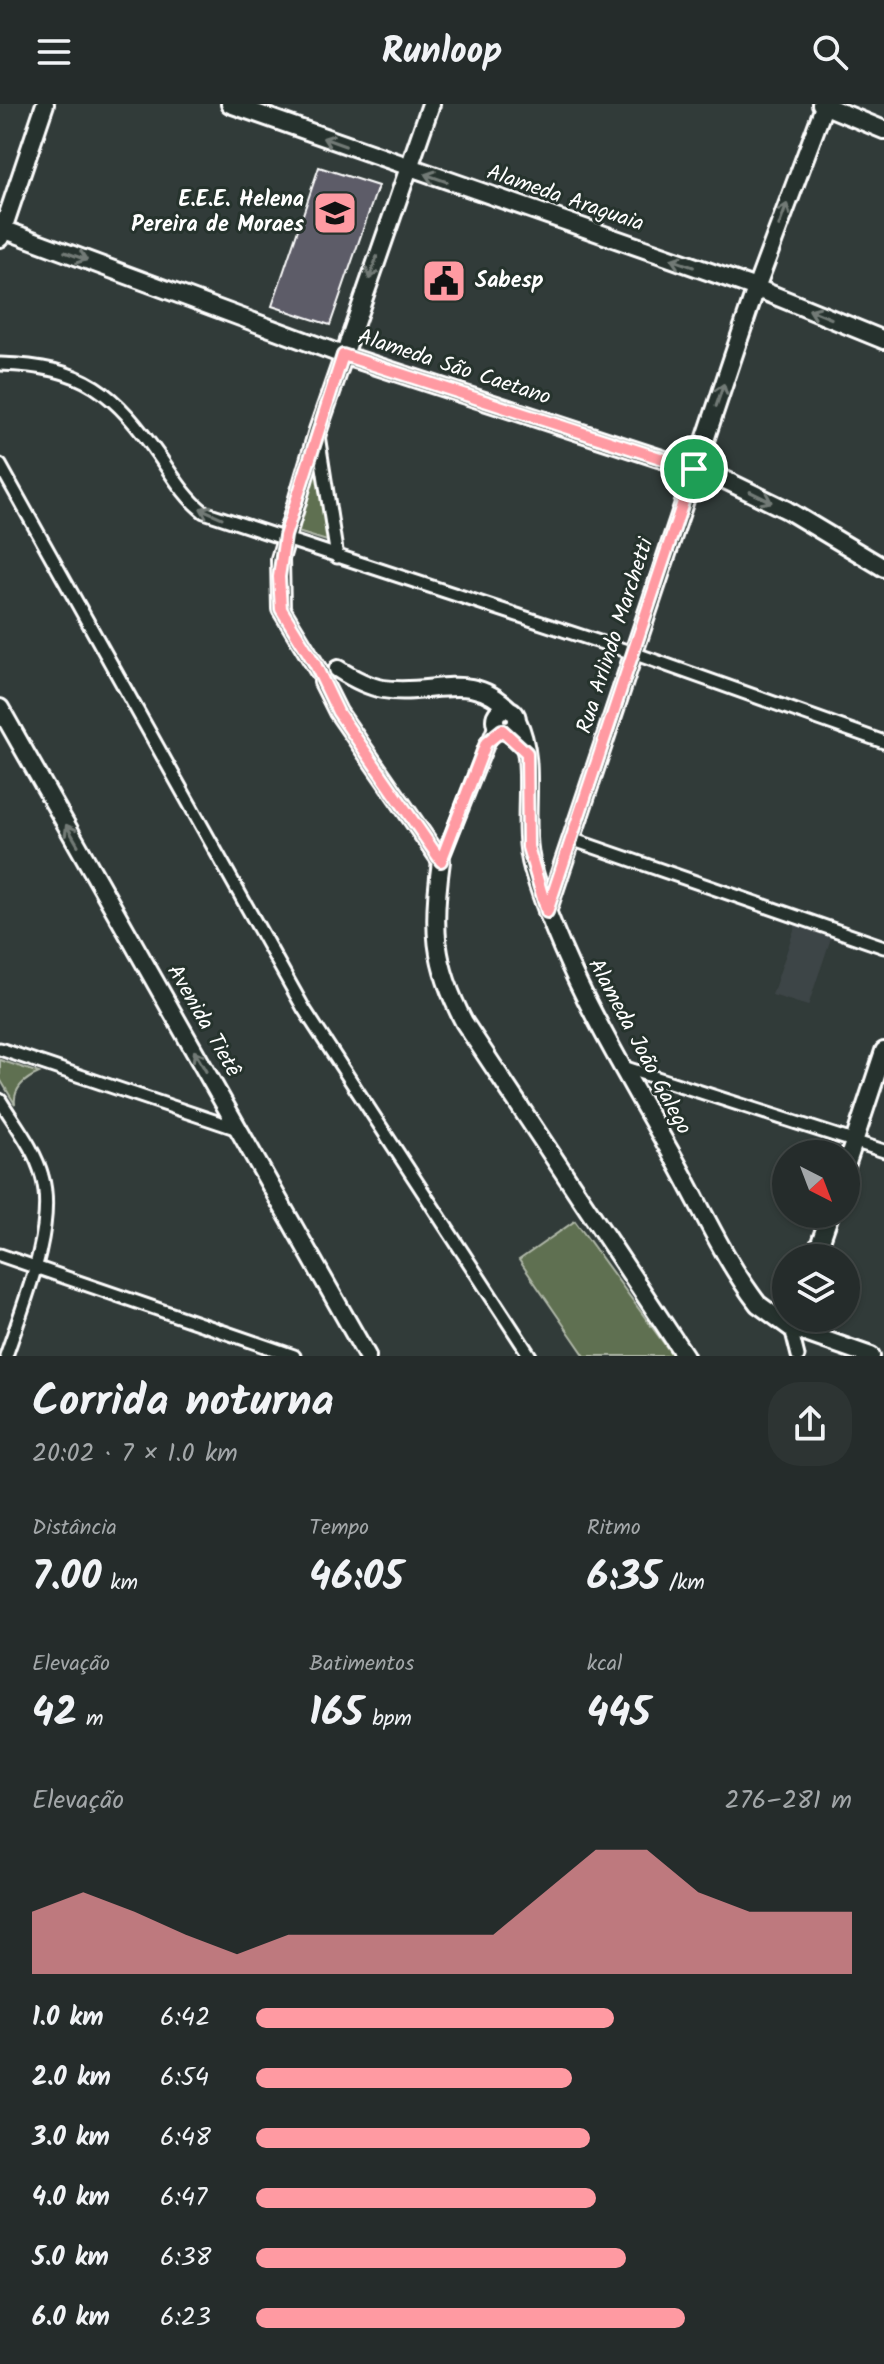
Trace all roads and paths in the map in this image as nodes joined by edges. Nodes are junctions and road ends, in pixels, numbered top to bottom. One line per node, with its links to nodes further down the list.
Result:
1 (45, 104): 7 (street)
2 (230, 104): 6 (street, Alameda Araguaia, one-way to 2)
3 (431, 104): 6 (street)
4 (823, 104): 5 (street); 8 (street, Rua Arlindo Marchetti, one-way to 4)
5 (884, 130)
6 (407, 168): 8 (street, Alameda Araguaia, one-way to 6); 10 (street, one-way to 10)
7 (1, 231): 10 (street, Alameda São Caetano, one-way to 10)
8 (756, 288): 9 (street, Alameda Araguaia, one-way to 8); 14 (street, Rua Arlindo Marchetti, one-way to 8)
9 (884, 340)
10 (343, 355): 12 (street); 14 (street, Alameda São Caetano)
11 (0, 364): 15 (street, one-way to 11)
12 (318, 430): 15 (street); 16 (street)
13 (0, 465): 44 (street)
14 (694, 469): 17 (street, Alameda São Caetano, one-way to 17); 18 (street, Rua Arlindo Marchetti)
15 (285, 536): 16 (street); 19 (street)
16 (337, 557): 18 (street)
17 (884, 568)
18 (633, 653): 22 (street); 23 (street, Rua Arlindo Marchetti)
19 (330, 675): 21 (street); 24 (street)
20 (0, 708): 31 (street, Avenida Tietê, one-way to 20)
21 (505, 722): 24 (street); 25 (street, Alameda João Galego)
22 (884, 742)
23 (571, 839): 25 (street, Rua Arlindo Marchetti); 26 (street)
24 (441, 861): 45 (street)
25 (547, 912): 29 (street, Alameda João Galego)
26 (884, 947)
27 (0, 1049): 31 (street)
28 (884, 1051): 33 (street)
29 (623, 1067): 32 (street); 38 (street, Alameda João Galego)
30 (0, 1100): 37 (street)
31 (238, 1129): 43 (street, Avenida Tietê)
32 (851, 1140)
33 (854, 1140)
34 (860, 1143): 35 (street)
35 (884, 1151)
36 (0, 1255): 37 (street)
37 (36, 1267): 41 (street); 42 (street)
38 (772, 1315)
39 (794, 1332): 46 (street)
40 (814, 1332): 47 (street, Alameda João Galego)
41 (6, 1356)
42 (294, 1356)
43 (367, 1356)
44 (530, 1356)
45 (685, 1356)
46 (798, 1356)
47 (871, 1356)

